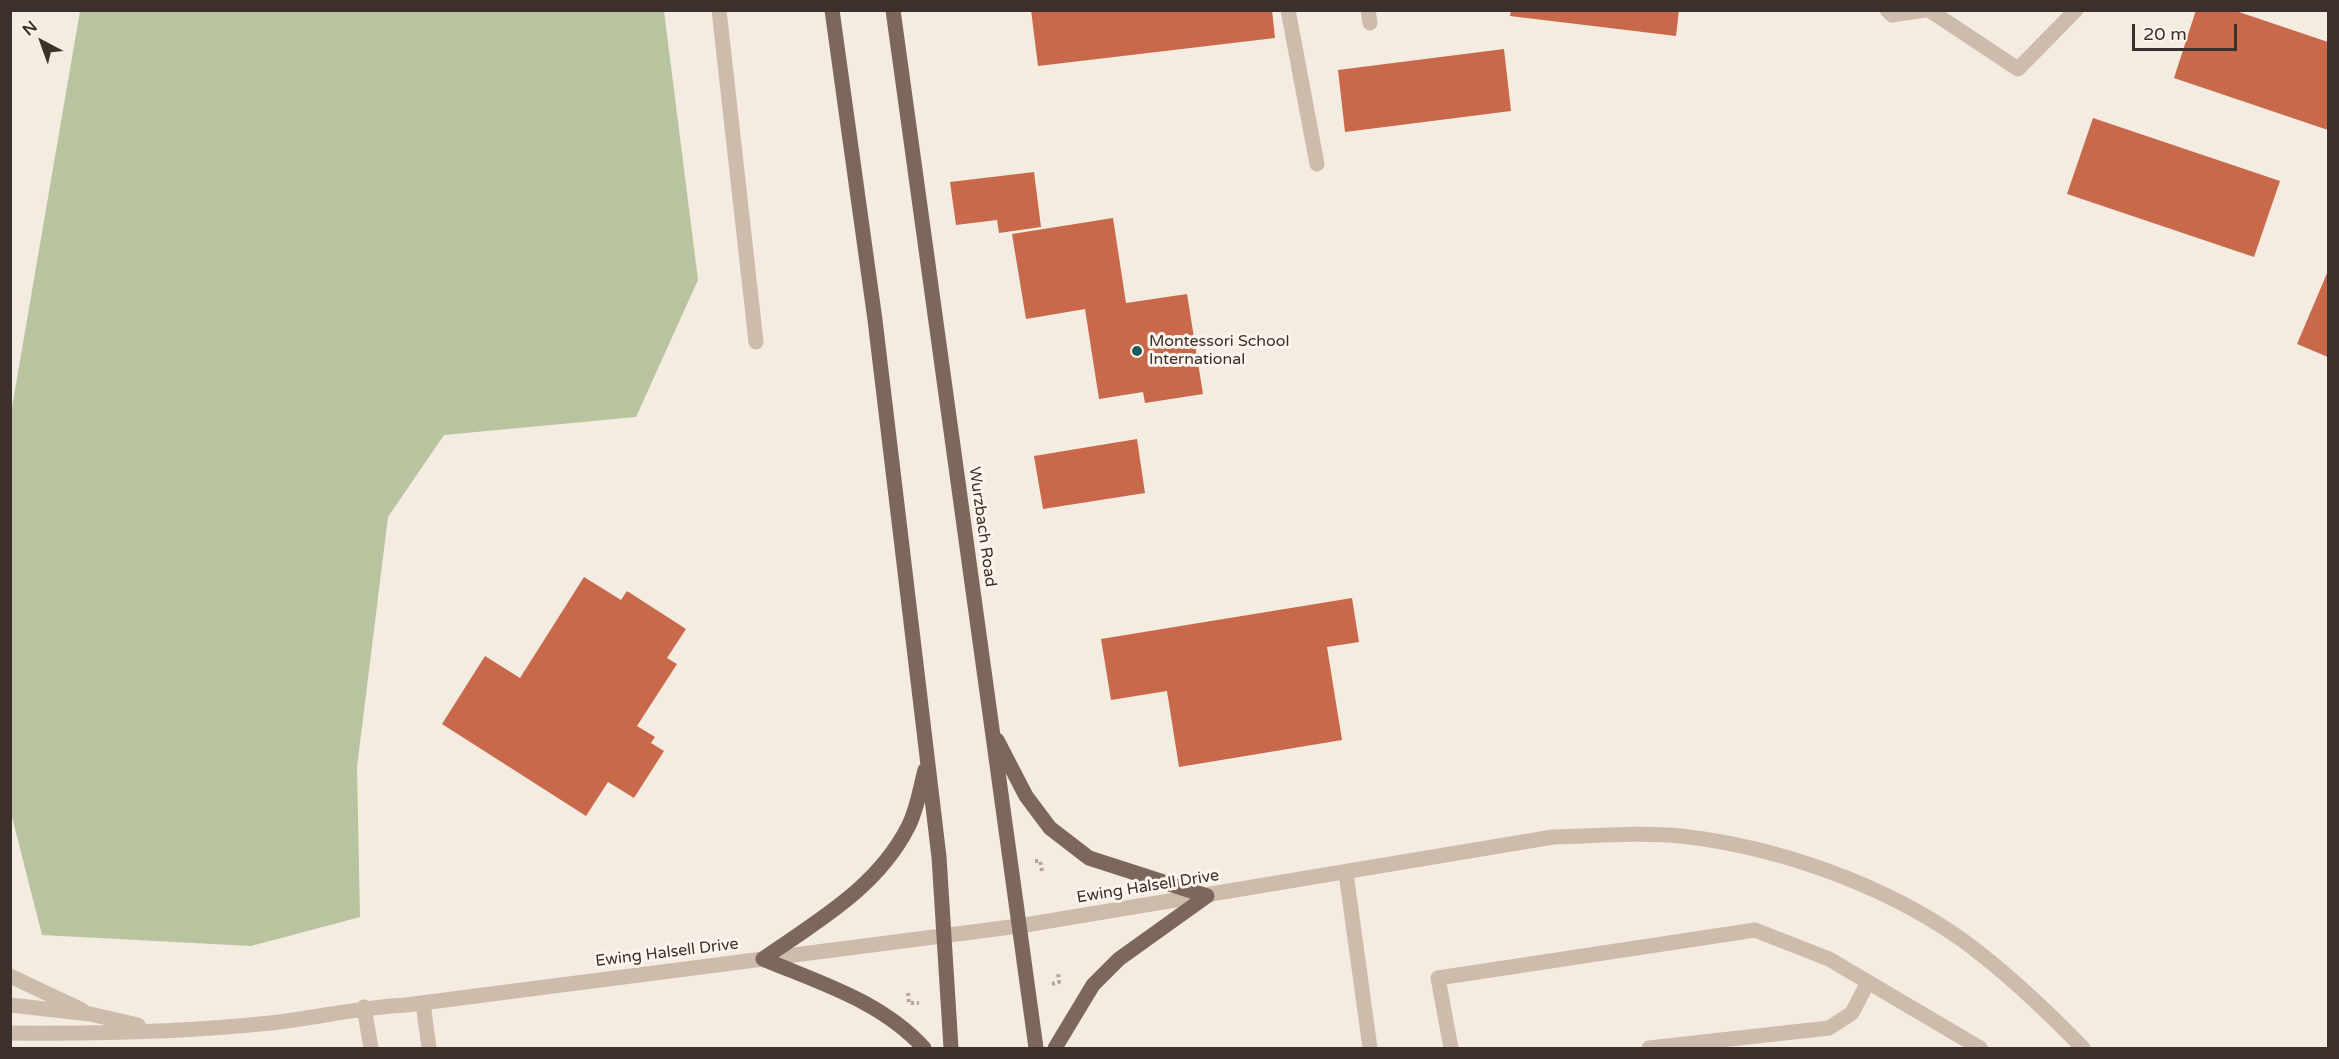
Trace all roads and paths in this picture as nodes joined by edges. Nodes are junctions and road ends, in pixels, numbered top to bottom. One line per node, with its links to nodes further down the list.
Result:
1 (719, 10): 9 (street)
2 (832, 10): 11 (main road)
3 (893, 10): 10 (main road, Wurzbach Road)
4 (1288, 10): 8 (street)
5 (1887, 10): 6 (street)
6 (1927, 10): 7 (street)
7 (2076, 10)
8 (1317, 164)
9 (756, 342)
10 (992, 730): 15 (main road); 16 (main road, Wurzbach Road)
11 (927, 760): 17 (main road); 18 (main road)
12 (1045, 856): 13 (path)
13 (1040, 861)
14 (1346, 873): 15 (street, Ewing Halsell Drive); 35 (street); 39 (street, Ewing Halsell Drive)
15 (1207, 896): 16 (street, Ewing Halsell Drive); 34 (main road)
16 (1019, 926): 17 (street, Ewing Halsell Drive); 33 (main road, Wurzbach Road)
17 (942, 936): 18 (street, Ewing Halsell Drive); 32 (main road)
18 (763, 959): 23 (street, Ewing Halsell Drive); 31 (main road)
19 (1058, 973): 22 (path)
20 (10, 976): 26 (street)
21 (1868, 982): 36 (street); 37 (street); 38 (street)
22 (1048, 985)
23 (423, 1003): 25 (street, Ewing Halsell Drive); 30 (street)
24 (10, 1005): 26 (street, Ewing Halsell Drive)
25 (364, 1007): 27 (street, Ewing Halsell Drive); 29 (street)
26 (90, 1014): 27 (street, Ewing Halsell Drive)
27 (159, 1030): 28 (street, Ewing Halsell Drive)
28 (10, 1034)
29 (371, 1048)
30 (429, 1048)
31 (924, 1048)
32 (951, 1048)
33 (1036, 1048)
34 (1055, 1048)
35 (1370, 1048)
36 (1451, 1048)
37 (1649, 1048)
38 (1980, 1048)
39 (2083, 1048)

